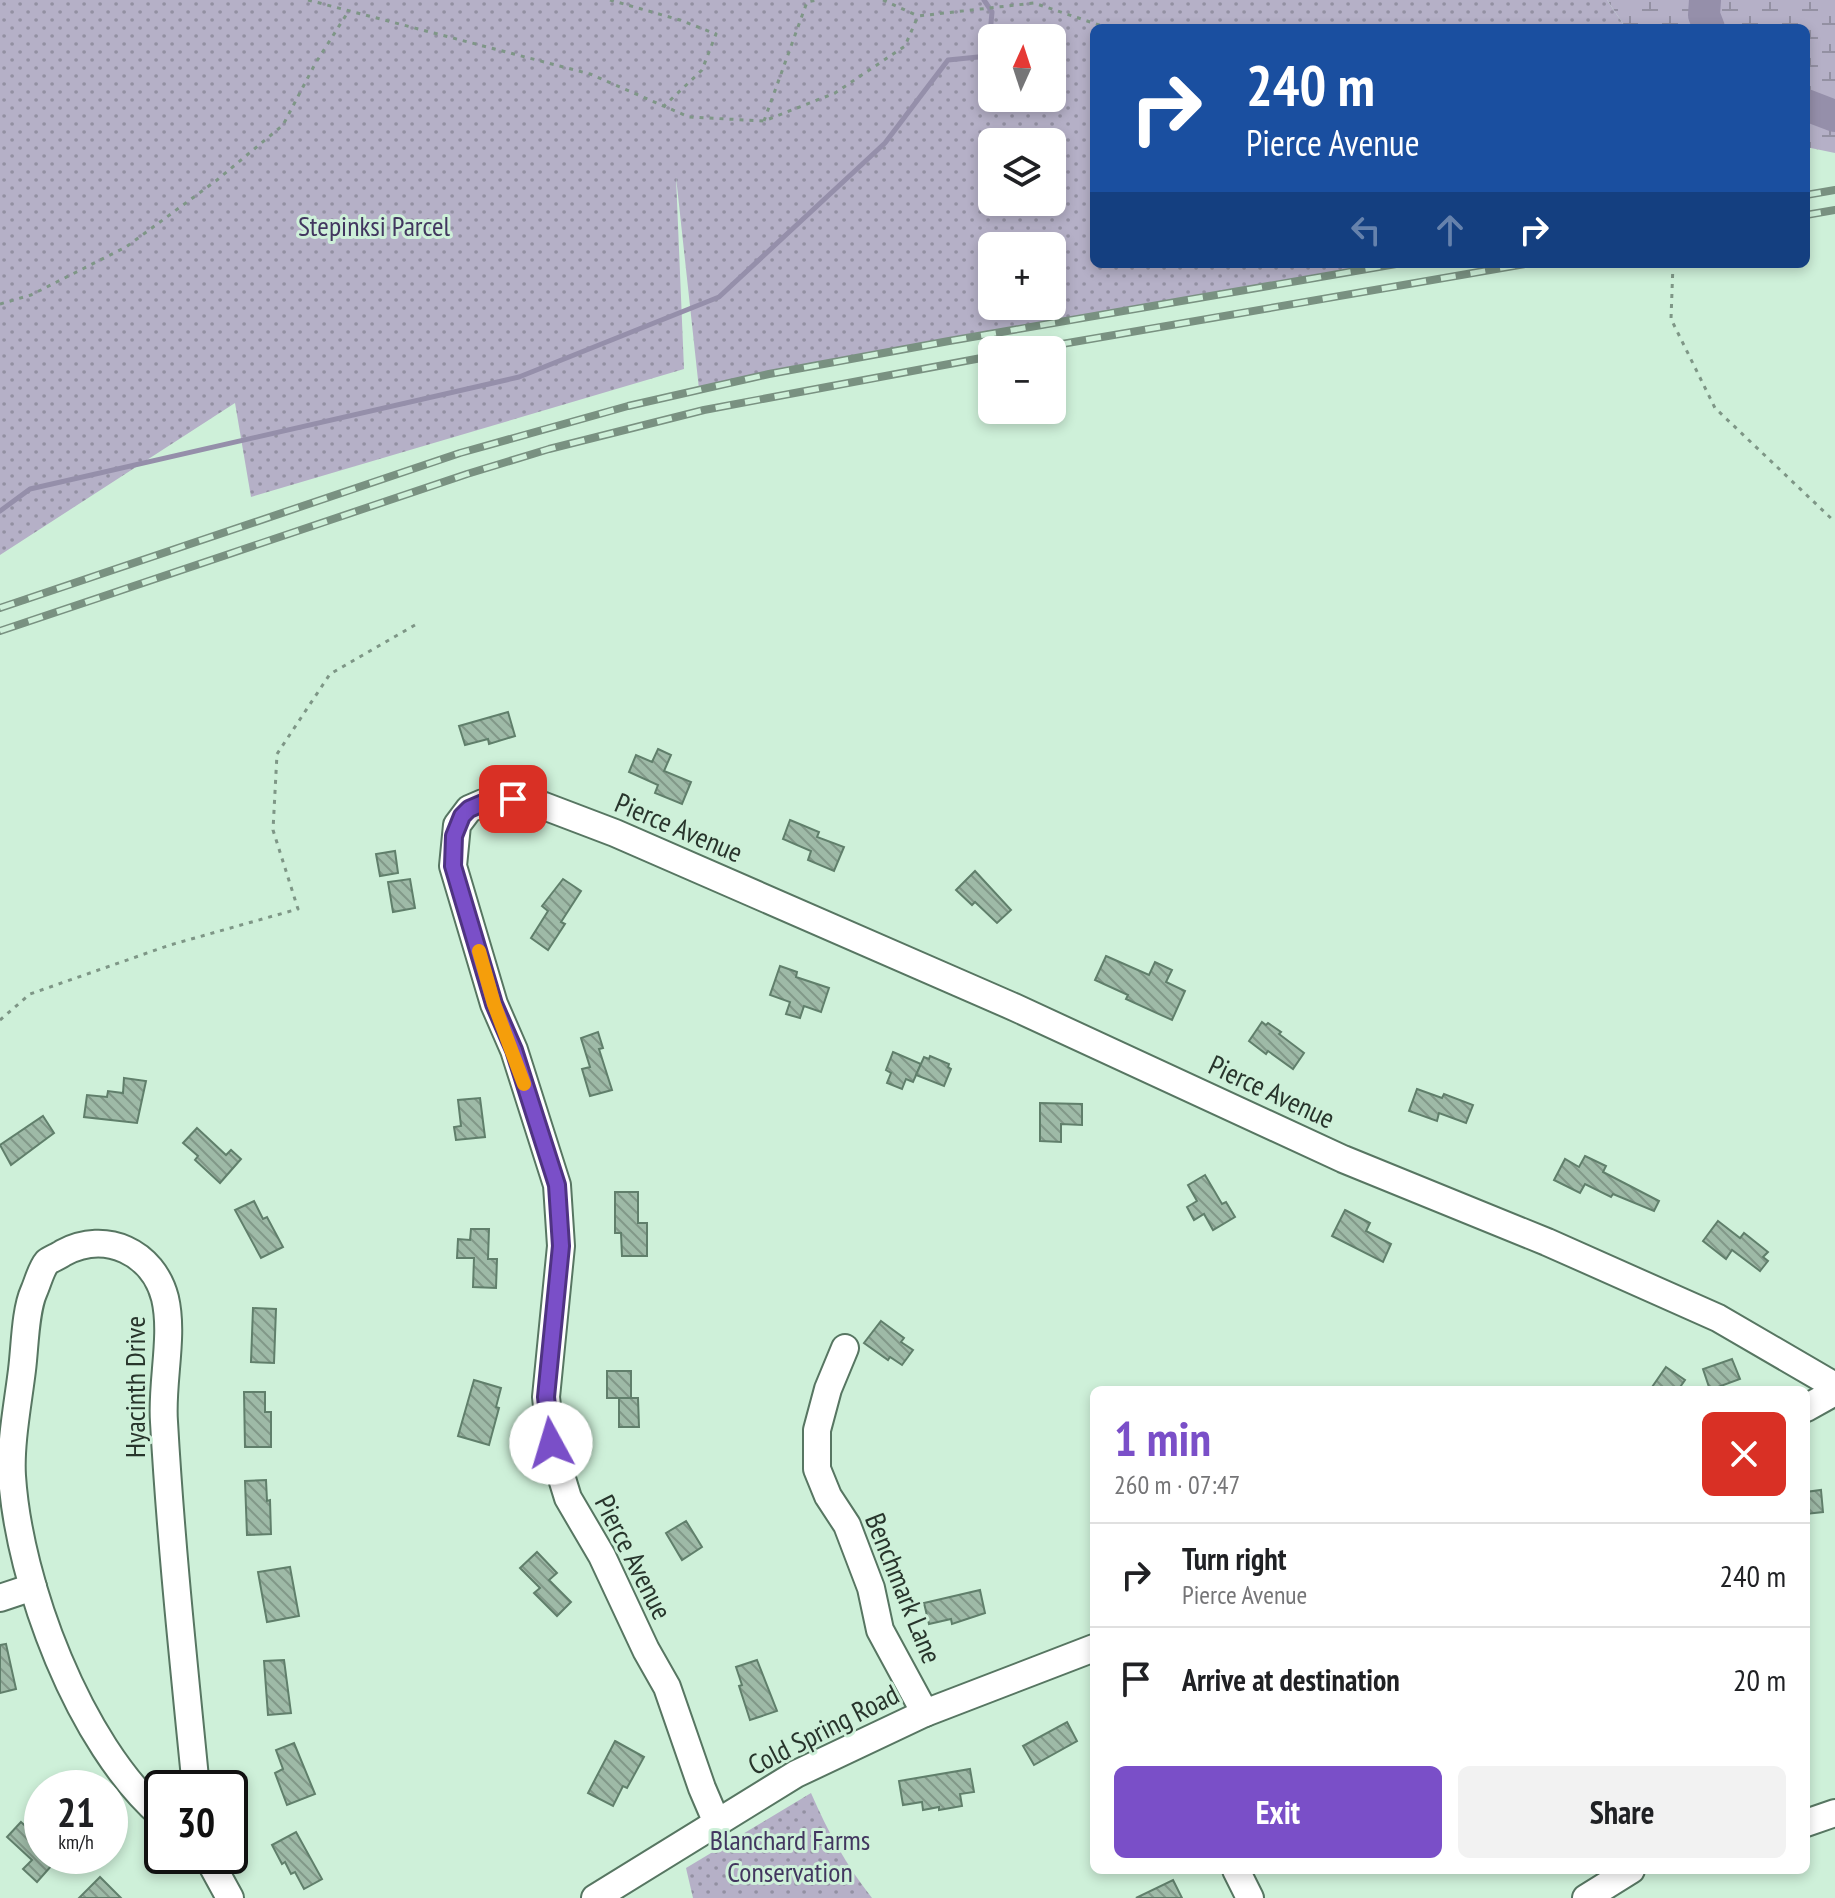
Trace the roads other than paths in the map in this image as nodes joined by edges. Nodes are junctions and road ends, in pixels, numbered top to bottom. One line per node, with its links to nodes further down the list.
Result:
1 (845, 1348): 7 (street, Benchmark Lane)
2 (1835, 1389): 3 (street); 12 (street, Pierce Avenue)
3 (1810, 1405)
4 (33, 1587): 5 (street); 8 (street, Hyacinth Drive); 9 (street, Hyacinth Drive)
5 (0, 1598)
6 (1090, 1650): 7 (street, Cold Spring Road)
7 (925, 1713): 12 (street, Cold Spring Road)
8 (194, 1770)
9 (144, 1797)
10 (1835, 1813): 11 (street)
11 (1810, 1822)
12 (717, 1823): 17 (street, Cold Spring Road)
13 (217, 1874): 16 (street)
14 (1238, 1874): 18 (street)
15 (1625, 1874): 19 (street)
16 (230, 1898)
17 (595, 1898)
18 (1250, 1898)
19 (1586, 1898)

